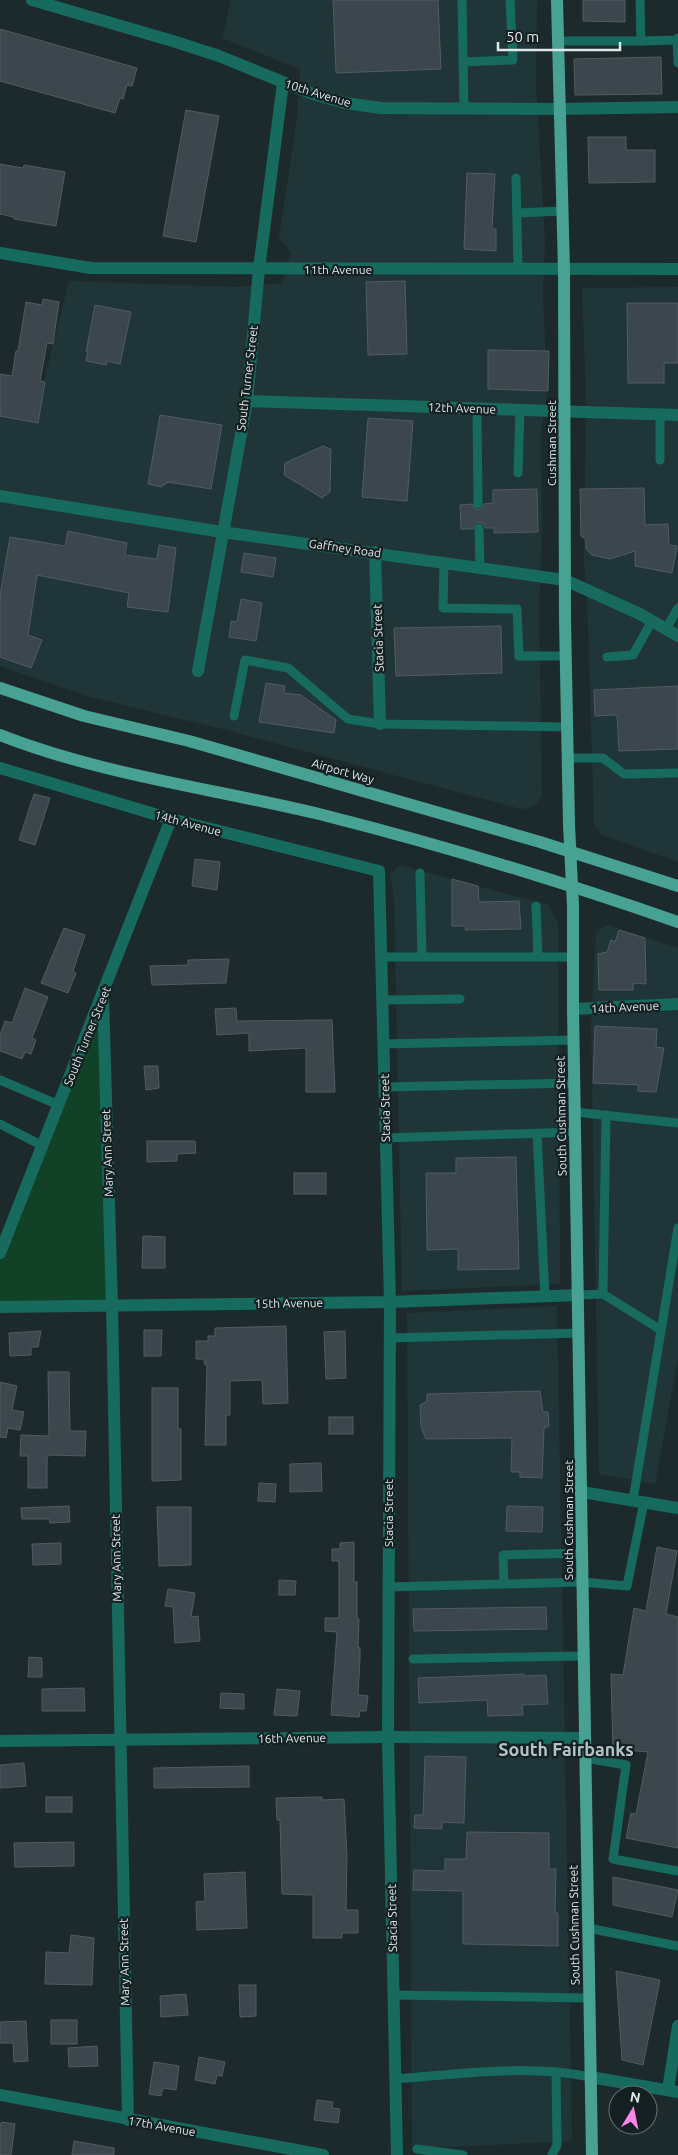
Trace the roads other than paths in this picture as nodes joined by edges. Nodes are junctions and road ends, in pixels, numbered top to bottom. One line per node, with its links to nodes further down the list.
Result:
1 (32, 0): 11 (street, 10th Avenue)
2 (462, 0): 9 (lane)
3 (510, 0): 9 (lane)
4 (557, 0): 7 (main road, Cushman Street)
5 (640, 0): 8 (lane)
6 (677, 39): 8 (lane); 10 (lane)
7 (558, 41): 8 (lane); 14 (main road, Cushman Street)
8 (641, 41)
9 (463, 62): 13 (lane)
10 (678, 63)
11 (283, 82): 13 (street, 10th Avenue); 19 (street, South Turner Street)
12 (678, 107): 14 (street, 10th Avenue)
13 (464, 108): 14 (street, 10th Avenue)
14 (558, 109): 16 (main road, Cushman Street)
15 (516, 178): 17 (lane)
16 (562, 211): 17 (lane); 22 (main road, Cushman Street)
17 (517, 213): 21 (lane)
18 (0, 253): 19 (street, 11th Avenue)
19 (259, 269): 21 (street, 11th Avenue); 23 (street, South Turner Street)
20 (678, 269): 22 (street, 11th Avenue)
21 (518, 270): 22 (street, 11th Avenue)
22 (564, 270): 26 (main road, Cushman Street)
23 (247, 401): 24 (street, 12th Avenue); 34 (street, South Turner Street)
24 (477, 409): 25 (street, 12th Avenue); 32 (lane)
25 (520, 410): 26 (street, 12th Avenue); 30 (lane)
26 (565, 412): 27 (street, 12th Avenue); 38 (main road, Cushman Street)
27 (660, 414): 28 (street, 12th Avenue); 29 (lane)
28 (678, 415)
29 (660, 460)
30 (518, 473)
31 (0, 496): 34 (street, Gaffney Road)
32 (478, 504)
33 (479, 528): 37 (lane)
34 (222, 532): 35 (street, Gaffney Road); 45 (street, South Turner Street)
35 (375, 552): 36 (street, Gaffney Road); 48 (street, Stacia Street)
36 (444, 563): 37 (street, Gaffney Road); 43 (lane)
37 (480, 568): 38 (street, Gaffney Road)
38 (565, 580): 40 (street, Gaffney Road); 43 (main road, Cushman Street)
39 (678, 608): 41 (lane)
40 (652, 621): 41 (street, Gaffney Road); 44 (lane)
41 (666, 629): 42 (street, Gaffney Road)
42 (678, 636)
43 (566, 656): 49 (main road, Cushman Street)
44 (606, 657)
45 (198, 672)
46 (0, 688): 55 (main road, Airport Way)
47 (234, 716): 48 (lane)
48 (380, 724): 49 (lane)
49 (567, 727): 51 (main road, Cushman Street)
50 (0, 735): 58 (main road)
51 (568, 758): 53 (lane); 55 (main road, Cushman Street)
52 (0, 768): 54 (street, 14th Avenue)
53 (678, 773)
54 (172, 819): 56 (street, 14th Avenue); 66 (street, South Turner Street)
55 (570, 851): 58 (main road, Cushman Street); 59 (main road, Airport Way)
56 (378, 871): 62 (street, Stacia Street)
57 (420, 874): 63 (lane)
58 (572, 886): 61 (main road); 65 (main road, South Cushman Street)
59 (678, 886)
60 (536, 906): 64 (lane)
61 (678, 922)
62 (381, 957): 63 (lane); 67 (street, Stacia Street)
63 (422, 957): 64 (lane)
64 (538, 957): 65 (lane)
65 (573, 957): 70 (main road, South Cushman Street)
66 (103, 995): 76 (street, South Turner Street); 91 (street, Mary Ann Street)
67 (382, 1000): 68 (lane); 72 (street, Stacia Street)
68 (460, 1000)
69 (678, 1004): 70 (street, 14th Avenue)
70 (573, 1010): 71 (main road, South Cushman Street)
71 (574, 1040): 72 (lane); 74 (main road, South Cushman Street)
72 (383, 1044): 75 (street, Stacia Street)
73 (0, 1080): 76 (lane)
74 (574, 1083): 75 (lane); 77 (main road, South Cushman Street)
75 (384, 1087): 83 (street, Stacia Street)
76 (59, 1105): 84 (street, South Turner Street)
77 (575, 1112): 78 (lane); 81 (main road, South Cushman Street)
78 (606, 1115): 79 (lane); 87 (lane)
79 (678, 1123)
80 (0, 1124): 84 (lane)
81 (576, 1132): 82 (lane); 88 (main road, South Cushman Street)
82 (537, 1133): 83 (lane); 89 (lane)
83 (385, 1138): 90 (street, Stacia Street)
84 (43, 1146): 86 (street, South Turner Street)
85 (678, 1228): 93 (lane)
86 (0, 1253)
87 (603, 1294): 88 (lane); 93 (lane)
88 (579, 1295): 89 (street, 15th Avenue); 94 (main road, South Cushman Street)
89 (544, 1297): 90 (street, 15th Avenue)
90 (390, 1302): 91 (street, 15th Avenue); 95 (street, Stacia Street)
91 (112, 1305): 92 (street, 15th Avenue); 107 (street, Mary Ann Street)
92 (0, 1307)
93 (661, 1330): 97 (lane)
94 (579, 1334): 95 (lane); 96 (main road, South Cushman Street)
95 (390, 1338): 102 (street, Stacia Street)
96 (582, 1492): 97 (street); 99 (main road, South Cushman Street)
97 (638, 1501): 98 (street); 100 (lane)
98 (678, 1508)
99 (582, 1553): 100 (main road, South Cushman Street); 101 (lane)
100 (582, 1582): 101 (lane); 103 (main road, South Cushman Street)
101 (504, 1584): 102 (lane)
102 (388, 1586): 105 (street, Stacia Street)
103 (583, 1656): 104 (lane); 106 (main road, South Cushman Street)
104 (413, 1659)
105 (388, 1737): 106 (street, 16th Avenue); 107 (street, 16th Avenue); 113 (street, Stacia Street)
106 (584, 1738): 109 (main road, South Cushman Street)
107 (119, 1740): 108 (street, 16th Avenue); 121 (street, Mary Ann Street)
108 (0, 1741)
109 (585, 1758): 110 (lane); 111 (main road, South Cushman Street)
110 (678, 1871)
111 (588, 1928): 112 (lane); 114 (main road, South Cushman Street)
112 (678, 1946)
113 (393, 1995): 114 (lane); 118 (street, Stacia Street)
114 (589, 1998): 117 (main road, South Cushman Street)
115 (678, 2026): 119 (street)
116 (556, 2072): 117 (lane); 118 (lane); 127 (lane)
117 (590, 2077): 119 (street); 128 (main road, South Cushman Street)
118 (395, 2079): 125 (street, Stacia Street)
119 (673, 2091)
120 (0, 2095): 121 (street, 17th Avenue)
121 (128, 2120): 122 (street, 17th Avenue)
122 (266, 2150): 124 (street, 17th Avenue)
123 (418, 2150): 126 (lane)
124 (324, 2155)
125 (397, 2155)
126 (463, 2155)
127 (552, 2155)
128 (592, 2155)

